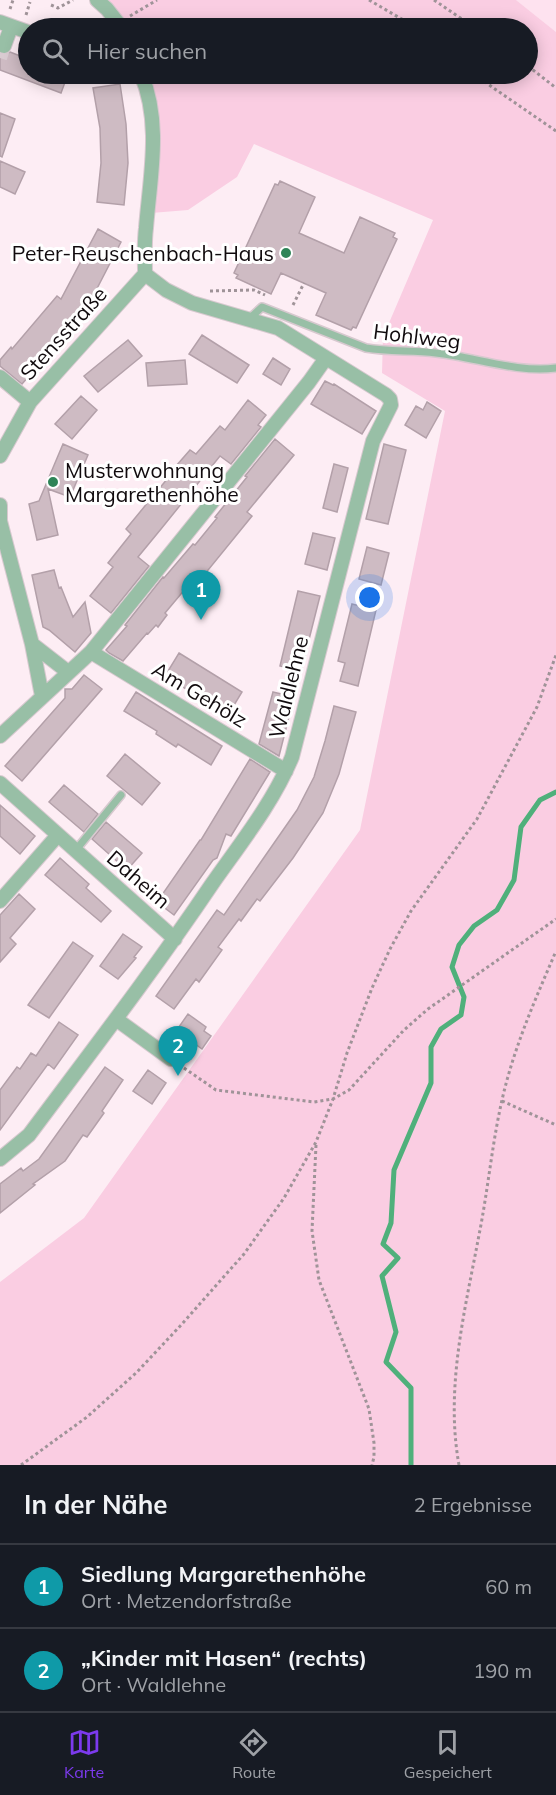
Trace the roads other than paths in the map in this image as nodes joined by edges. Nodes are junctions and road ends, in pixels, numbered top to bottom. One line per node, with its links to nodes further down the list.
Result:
1 (97, 0): 2 (street)
2 (114, 18)
3 (6, 25): 4 (street)
4 (4, 46)
5 (145, 84): 6 (street)
6 (145, 274): 7 (street); 11 (street, Stensstraße)
7 (249, 319): 8 (street); 9 (lane, Hohlweg)
8 (326, 358): 16 (street); 20 (street, Waldlehne)
9 (556, 369)
10 (0, 377): 11 (street)
11 (30, 402): 12 (street, Stensstraße)
12 (0, 456)
13 (0, 505): 14 (street)
14 (0, 521): 15 (street)
15 (32, 644): 17 (street); 18 (street)
16 (91, 652): 17 (street); 20 (street, Am Gehölz)
17 (68, 672): 18 (street)
18 (42, 696): 19 (street)
19 (0, 736)
20 (286, 771): 26 (street, Waldlehne)
21 (0, 783): 23 (street, Daheim)
22 (121, 795): 24 (lane, Daheim)
23 (58, 836): 24 (street, Daheim); 25 (street)
24 (75, 850): 26 (street, Daheim)
25 (0, 901)
26 (175, 939): 27 (street, Waldlehne)
27 (116, 1019): 28 (street); 29 (street, Waldlehne)
28 (171, 1059)
29 (0, 1159)

